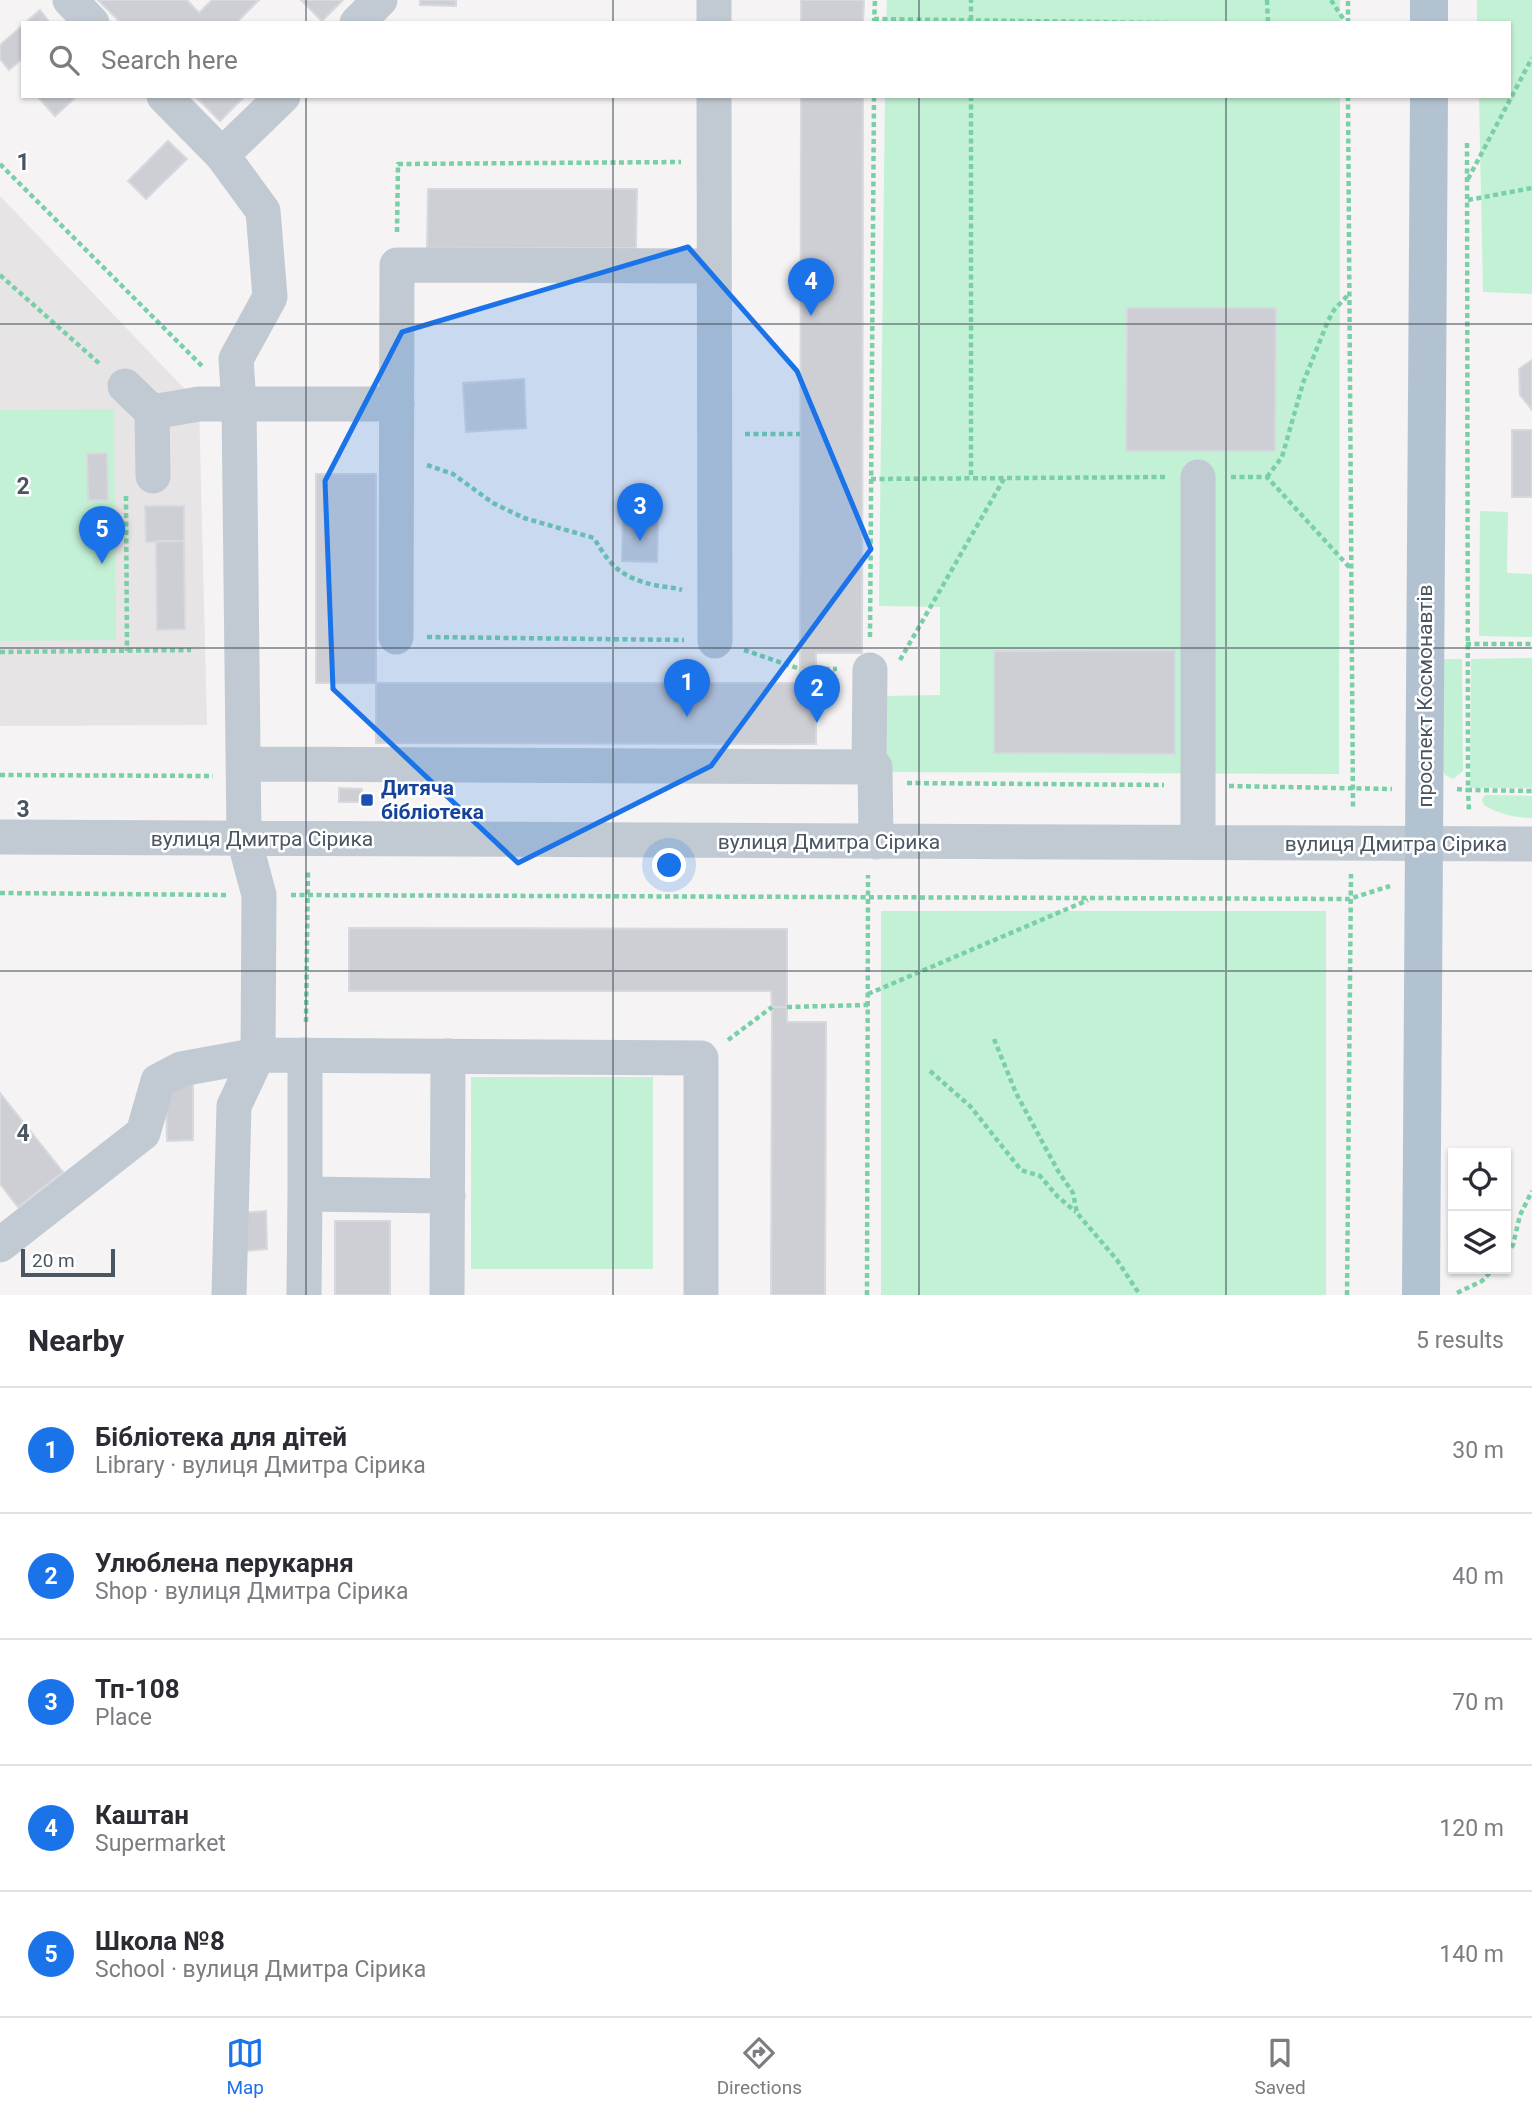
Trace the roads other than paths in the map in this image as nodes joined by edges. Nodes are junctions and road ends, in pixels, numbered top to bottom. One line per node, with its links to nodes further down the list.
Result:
1 (70, 0): 5 (street)
2 (380, 0): 6 (street)
3 (714, 0): 7 (street)
4 (1429, 0): 8 (main road)
5 (90, 21)
6 (359, 21)
7 (714, 21)
8 (1429, 21)
9 (166, 98): 13 (street)
10 (281, 98): 13 (street)
11 (714, 98): 14 (street)
12 (1429, 98): 30 (main road, проспект Космонавтів)
13 (222, 156): 17 (street)
14 (713, 266): 16 (street); 22 (street)
15 (125, 386): 18 (street)
16 (407, 387): 17 (street); 21 (street)
17 (239, 404): 18 (street); 24 (street)
18 (152, 412): 20 (street)
19 (1198, 477): 29 (street)
20 (139, 480)
21 (396, 637)
22 (715, 640)
23 (870, 670): 25 (street)
24 (243, 770): 25 (street); 27 (street)
25 (872, 775): 28 (street)
26 (0, 838): 27 (street, вулиця Дмитра Сірика)
27 (244, 839): 28 (street, вулиця Дмитра Сірика); 32 (street)
28 (872, 842): 29 (street, вулиця Дмитра Сірика)
29 (1198, 842): 30 (street, вулиця Дмитра Сірика)
30 (1423, 844): 31 (street, вулиця Дмитра Сірика); 38 (main road, проспект Космонавтів)
31 (1532, 844)
32 (258, 1055): 33 (street); 37 (street); 39 (street)
33 (305, 1055): 34 (street); 35 (street)
34 (448, 1056): 36 (street); 42 (street)
35 (305, 1194): 36 (street); 40 (street)
36 (448, 1196): 41 (street)
37 (0, 1245)
38 (1438, 1294)
39 (229, 1295)
40 (304, 1295)
41 (447, 1295)
42 (701, 1295)

